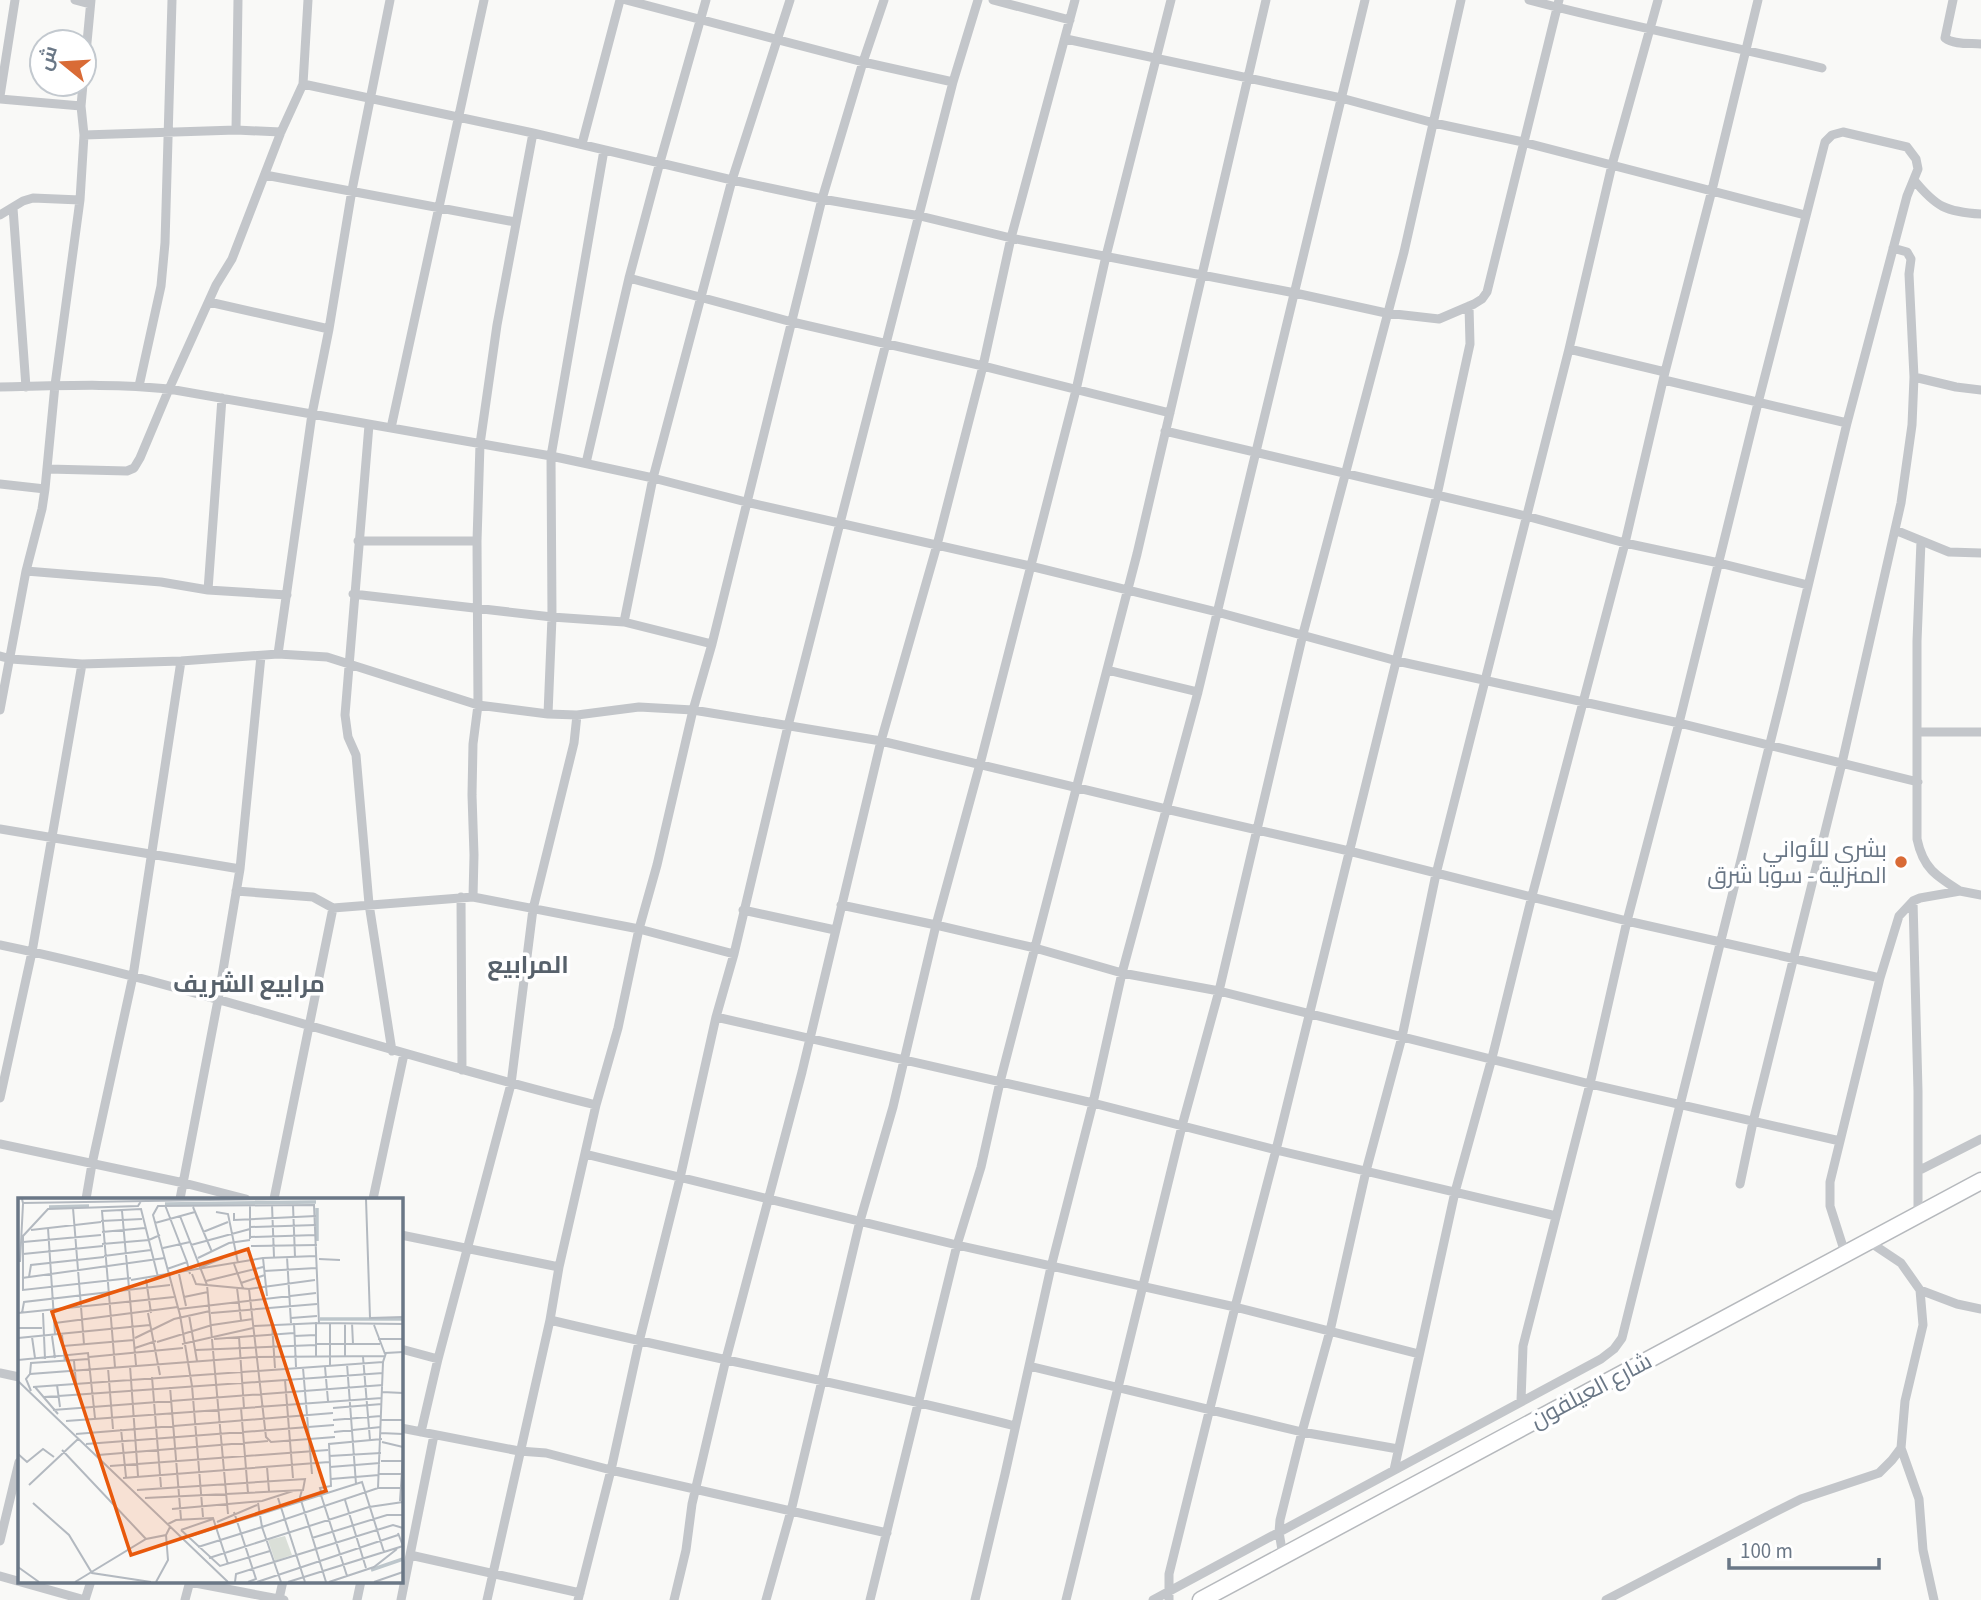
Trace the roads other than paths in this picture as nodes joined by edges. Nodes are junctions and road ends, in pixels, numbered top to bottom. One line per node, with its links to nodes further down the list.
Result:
1 (15, 0): 40 (street)
2 (75, 0): 24 (street)
3 (172, 0): 48 (street)
4 (238, 0): 47 (street)
5 (308, 0): 39 (street)
6 (390, 0): 43 (street)
7 (484, 0): 45 (street)
8 (620, 0): 53 (street)
9 (626, 0): 26 (street)
10 (706, 0): 26 (street)
11 (790, 0): 31 (street)
12 (884, 0): 35 (street)
13 (978, 0): 38 (street)
14 (993, 0): 27 (street)
15 (1075, 0): 27 (street)
16 (1171, 0): 34 (street)
17 (1266, 0): 37 (street)
18 (1365, 0): 42 (street)
19 (1461, 0): 46 (street)
20 (1530, 0): 25 (street)
21 (1658, 0): 29 (street)
22 (1758, 0): 33 (street)
23 (1953, 0): 32 (street)
24 (90, 2): 28 (street)
25 (1558, 4): 29 (street); 52 (street)
26 (701, 19): 31 (street); 55 (street)
27 (1069, 20): 30 (street)
28 (88, 28)
29 (1650, 30): 33 (street); 56 (street)
30 (1066, 39): 34 (street); 71 (street)
31 (776, 40): 35 (street); 58 (street)
32 (1981, 44)
33 (1747, 49): 36 (street); 61 (street)
34 (1156, 59): 37 (street); 73 (street)
35 (863, 62): 38 (street); 62 (street)
36 (1822, 68)
37 (1248, 79): 42 (street); 74 (street)
38 (953, 82): 69 (street)
39 (303, 84): 43 (street); 49 (street)
40 (0, 97): 44 (street)
41 (82, 98): 44 (street)
42 (1342, 98): 46 (street); 76 (street)
43 (371, 100): 45 (street); 60 (street)
44 (81, 106): 51 (street)
45 (457, 117): 50 (street); 65 (street)
46 (1434, 123): 52 (street); 80 (street)
47 (236, 130): 48 (street); 49 (street)
48 (168, 132): 51 (street); 89 (street)
49 (281, 132): 57 (street)
50 (533, 133): 53 (street); 70 (street)
51 (84, 135): 63 (street)
52 (1523, 142): 56 (street); 79 (street)
53 (582, 144): 54 (street)
54 (604, 150): 55 (street); 105 (street)
55 (660, 162): 58 (street); 75 (street)
56 (1612, 165): 61 (street); 84 (street)
57 (265, 175): 60 (street); 78 (street)
58 (732, 180): 62 (street); 77 (street)
59 (1914, 180): 66 (street); 68 (street); 72 (street)
60 (352, 190): 65 (street); 82 (street)
61 (1712, 190): 68 (street); 86 (street)
62 (822, 199): 69 (street); 81 (street)
63 (80, 200): 64 (street); 88 (street)
64 (13, 208): 67 (street); 91 (street)
65 (438, 208): 70 (street); 101 (street)
66 (1981, 214)
67 (0, 215)
68 (1805, 215): 96 (street)
69 (919, 216): 71 (street); 83 (street)
70 (515, 222): 103 (street)
71 (1011, 238): 73 (street); 85 (street)
72 (1893, 248): 87 (street); 99 (street)
73 (1106, 256): 74 (street); 93 (street)
74 (1203, 275): 76 (street); 97 (street)
75 (629, 278): 77 (street); 106 (street)
76 (1295, 293): 80 (street); 104 (street)
77 (701, 298): 81 (street); 109 (street)
78 (209, 302): 82 (street); 92 (street)
79 (1469, 306): 80 (street); 112 (street)
80 (1387, 313): 108 (street)
81 (792, 322): 83 (street); 113 (street)
82 (329, 329): 98 (street)
83 (885, 343): 85 (street); 115 (street)
84 (1569, 349): 86 (street); 114 (street)
85 (983, 366): 93 (street); 121 (street)
86 (1664, 376): 96 (street); 120 (street)
87 (1914, 377): 94 (street); 116 (street)
88 (55, 385): 89 (street); 91 (street); 107 (street)
89 (139, 386): 92 (street)
90 (0, 387): 91 (street)
91 (26, 387)
92 (169, 389): 95 (street); 107 (street)
93 (1076, 390): 97 (street); 124 (street)
94 (1981, 390)
95 (222, 398): 98 (street); 127 (street)
96 (1758, 403): 99 (street); 123 (street)
97 (1170, 413): 102 (street)
98 (312, 414): 100 (street); 129 (street)
99 (1847, 423): 126 (street)
100 (369, 425): 101 (street); 117 (street)
101 (391, 428): 103 (street)
102 (1165, 431): 104 (street); 128 (street)
103 (480, 444): 105 (street); 118 (street)
104 (1256, 454): 108 (street); 132 (street)
105 (551, 456): 106 (street); 133 (street)
106 (586, 463): 109 (street)
107 (48, 469): 111 (street)
108 (1346, 475): 112 (street); 135 (street)
109 (653, 478): 113 (street); 134 (street)
110 (0, 484): 111 (street)
111 (45, 489): 125 (street)
112 (1437, 495): 114 (street); 142 (street)
113 (746, 502): 115 (street); 136 (street)
114 (1526, 516): 120 (street); 146 (street)
115 (840, 524): 121 (street); 155 (street)
116 (1895, 530): 119 (street); 160 (street)
117 (358, 541): 118 (street); 130 (street)
118 (477, 541): 131 (street)
119 (1921, 541): 122 (street); 156 (street)
120 (1625, 543): 123 (street); 148 (street)
121 (937, 545): 124 (street); 158 (street)
122 (1981, 553)
123 (1718, 562): 126 (street); 154 (street)
124 (1030, 566): 128 (street); 161 (street)
125 (26, 571): 127 (street); 140 (street)
126 (1808, 585): 159 (street)
127 (208, 590): 129 (street)
128 (1127, 591): 132 (street); 145 (street)
129 (287, 594): 137 (street)
130 (354, 594): 131 (street); 144 (street)
131 (477, 608): 133 (street); 149 (street)
132 (1217, 612): 135 (street); 147 (street)
133 (552, 617): 134 (street); 152 (street)
134 (624, 622): 136 (street)
135 (1303, 634): 142 (street); 166 (street)
136 (712, 644): 151 (street)
137 (278, 654): 139 (street); 144 (street)
138 (0, 656): 140 (street)
139 (261, 656): 141 (street); 170 (street)
140 (11, 659): 143 (street); 150 (street)
141 (181, 661): 143 (street); 169 (street)
142 (1397, 661): 146 (street); 168 (street)
143 (82, 664): 167 (street)
144 (348, 665): 149 (street); 179 (street)
145 (1107, 670): 147 (street); 163 (street)
146 (1485, 680): 148 (street); 171 (street)
147 (1198, 692): 164 (street)
148 (1582, 702): 154 (street); 175 (street)
149 (478, 705): 152 (street); 177 (street)
150 (0, 710)
151 (693, 710): 153 (street); 155 (street); 186 (street)
152 (548, 714): 153 (street)
153 (577, 715): 182 (street)
154 (1679, 723): 159 (street); 184 (street)
155 (788, 726): 158 (street); 183 (street)
156 (1917, 732): 157 (street); 162 (street)
157 (1981, 732)
158 (881, 741): 161 (street); 180 (street)
159 (1769, 747): 160 (street); 188 (street)
160 (1842, 762): 162 (street); 193 (street)
161 (980, 765): 163 (street); 185 (street)
162 (1917, 782): 173 (street)
163 (1076, 787): 164 (street); 190 (street)
164 (1166, 809): 166 (street); 194 (street)
165 (0, 829): 167 (street)
166 (1257, 830): 168 (street); 197 (street)
167 (53, 837): 169 (street); 191 (street)
168 (1349, 851): 171 (street); 199 (street)
169 (151, 855): 170 (street); 195 (street)
170 (240, 869): 172 (street)
171 (1436, 874): 175 (street); 202 (street)
172 (236, 891): 181 (street); 198 (street)
173 (1960, 891): 174 (street); 178 (street)
174 (1981, 895)
175 (1532, 896): 184 (street); 206 (street)
176 (461, 897): 177 (street); 179 (street); 208 (street)
177 (473, 897): 182 (street)
178 (1913, 901): 196 (street); 225 (street)
179 (369, 904): 181 (street); 204 (street)
180 (841, 905): 185 (street); 187 (street)
181 (333, 908): 201 (street)
182 (533, 909): 186 (street); 210 (street)
183 (743, 910): 187 (street); 192 (street)
184 (1627, 921): 188 (street); 211 (street)
185 (936, 925): 190 (street); 207 (street)
186 (639, 929): 192 (street); 215 (street)
187 (835, 930): 203 (street)
188 (1720, 942): 193 (street); 214 (street)
189 (0, 945): 191 (street)
190 (1035, 948): 194 (street); 209 (street)
191 (32, 952): 195 (street); 212 (street)
192 (734, 954): 200 (street)
193 (1793, 958): 196 (street); 216 (street)
194 (1122, 972): 197 (street); 213 (street)
195 (133, 976): 198 (street); 223 (street)
196 (1880, 978): 219 (street)
197 (1219, 991): 199 (street); 217 (street)
198 (218, 1000): 201 (street); 228 (street)
199 (1309, 1014): 202 (street); 221 (street)
200 (716, 1017): 203 (street); 226 (street)
201 (309, 1026): 204 (street); 234 (street)
202 (1402, 1037): 206 (street); 224 (street)
203 (810, 1038): 207 (street); 236 (street)
204 (392, 1051): 205 (street)
205 (404, 1054): 208 (street); 235 (street)
206 (1492, 1058): 211 (street); 230 (street)
207 (903, 1060): 209 (street); 239 (street)
208 (462, 1070): 210 (street)
209 (1000, 1082): 213 (street); 242 (street)
210 (510, 1084): 215 (street); 243 (street)
211 (1590, 1084): 214 (street); 238 (street)
212 (0, 1098)
213 (1093, 1103): 217 (street); 245 (street)
214 (1681, 1104): 216 (street); 263 (street)
215 (596, 1105): 222 (street)
216 (1753, 1122): 219 (street); 229 (street)
217 (1182, 1126): 221 (street); 247 (street)
218 (1981, 1139): 225 (street)
219 (1840, 1141): 244 (street)
220 (0, 1144): 223 (street)
221 (1276, 1150): 224 (street); 249 (street)
222 (586, 1154): 226 (street); 246 (street)
223 (92, 1164): 228 (street); 231 (street)
224 (1366, 1171): 230 (street); 252 (street)
225 (1918, 1171): 237 (street)
226 (680, 1178): 236 (street); 253 (street)
227 (1981, 1181): 237 (highway, شارع العيلفون)
228 (184, 1183): 232 (street); 233 (street)
229 (1740, 1184)
230 (1455, 1192): 238 (street); 255 (street)
231 (86, 1198)
232 (180, 1198)
233 (242, 1198)
234 (274, 1198)
235 (373, 1198)
236 (767, 1199): 239 (street); 257 (street)
237 (1918, 1215): 241 (highway, شارع العيلفون)
238 (1556, 1216): 263 (street)
239 (860, 1221): 242 (street); 261 (street)
240 (402, 1235): 243 (street)
241 (1868, 1241): 244 (highway, شارع العيلفون); 248 (street)
242 (957, 1245): 245 (street); 264 (street)
243 (468, 1249): 246 (street); 256 (street)
244 (1845, 1253): 283 (highway, شارع العيلفون)
245 (1051, 1266): 247 (street); 258 (street)
246 (559, 1267): 251 (street)
247 (1143, 1287): 249 (street); 262 (street)
248 (1920, 1290): 250 (street); 271 (street)
249 (1235, 1307): 252 (street); 265 (street)
250 (1981, 1309)
251 (550, 1320): 253 (street); 273 (street)
252 (1330, 1331): 255 (street); 269 (street)
253 (639, 1342): 257 (street); 275 (street)
254 (402, 1349): 256 (street)
255 (1419, 1354): 272 (street)
256 (439, 1359): 268 (street)
257 (726, 1360): 261 (street); 277 (street)
258 (1029, 1366): 262 (street); 266 (street)
259 (0, 1373): 260 (street)
260 (18, 1377)
261 (822, 1382): 264 (street); 278 (street)
262 (1119, 1388): 265 (street); 305 (street)
263 (1521, 1401): 276 (street)
264 (919, 1402): 266 (street); 280 (street)
265 (1210, 1411): 269 (street); 293 (street)
266 (1015, 1426): 304 (street)
267 (402, 1428): 268 (street)
268 (421, 1432): 270 (street)
269 (1302, 1432): 272 (street); 279 (street)
270 (434, 1435): 273 (street); 282 (street)
271 (1901, 1448): 308 (street); 309 (street)
272 (1398, 1449): 276 (street)
273 (519, 1451): 275 (street); 284 (street)
274 (18, 1466): 281 (street)
275 (611, 1470): 277 (street); 294 (street)
276 (1394, 1470): 279 (street)
277 (695, 1490): 278 (street); 301 (street)
278 (791, 1511): 280 (street); 302 (street)
279 (1279, 1532): 283 (street); 293 (street)
280 (887, 1533): 303 (street)
281 (0, 1541)
282 (410, 1555): 284 (street); 299 (street)
283 (1283, 1556): 307 (highway, شارع العيلفون)
284 (493, 1573): 294 (street); 300 (street)
285 (0, 1576): 286 (street)
286 (18, 1581)
287 (21, 1582): 295 (street)
288 (91, 1582): 295 (street)
289 (190, 1582): 296 (street)
290 (195, 1582): 297 (street)
291 (283, 1582): 297 (street)
292 (361, 1582): 298 (street)
293 (1169, 1596): 306 (street)
294 (579, 1597)
295 (85, 1600)
296 (185, 1600)
297 (282, 1600)
298 (357, 1600)
299 (401, 1600)
300 (487, 1600)
301 (674, 1600)
302 (766, 1600)
303 (870, 1600)
304 (975, 1600)
305 (1066, 1600)
306 (1153, 1600)
307 (1201, 1600)
308 (1605, 1600)
309 (1934, 1600)

